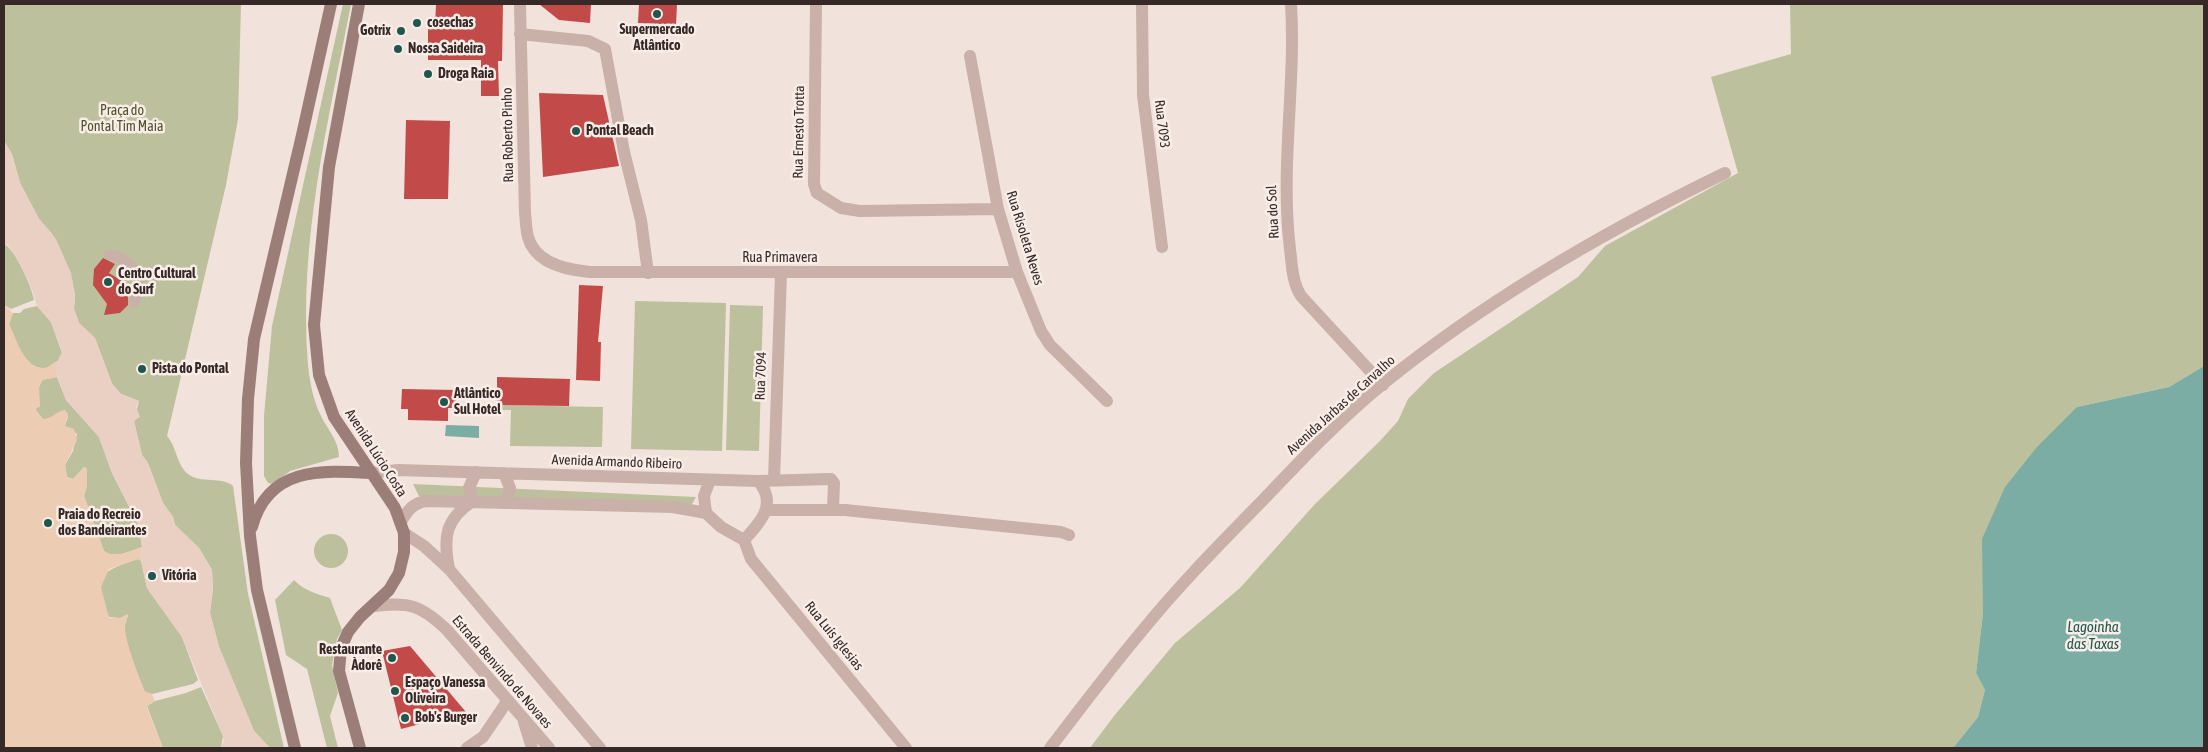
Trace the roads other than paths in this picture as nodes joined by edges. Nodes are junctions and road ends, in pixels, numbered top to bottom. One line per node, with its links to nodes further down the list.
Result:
1 (330, 4): 33 (main road)
2 (359, 4): 21 (main road, Avenida Lúcio Costa)
3 (520, 4): 7 (street, Rua Roberto Pinho)
4 (816, 4): 10 (street, Rua Ernesto Trotta)
5 (1142, 4): 11 (street, Rua 7093)
6 (1291, 4): 18 (street, Rua do Sol)
7 (520, 34): 13 (street, Rua Roberto Pinho); 14 (street)
8 (970, 56): 10 (street, Rua Risoleta Neves)
9 (1725, 173): 18 (street, Avenida Jarbas de Carvalho)
10 (998, 209): 15 (street, Rua Risoleta Neves)
11 (1162, 247)
12 (108, 255): 17 (street)
13 (545, 260): 14 (street, Rua Primavera)
14 (648, 272): 16 (street, Rua Primavera)
15 (1017, 272): 16 (street, Rua Primavera); 19 (street, Rua Risoleta Neves)
16 (781, 273): 24 (street, Rua 7094)
17 (134, 303)
18 (1382, 384): 46 (street, Avenida Jarbas de Carvalho)
19 (1107, 401)
20 (476, 472): 21 (street, Avenida Armando Ribeiro); 22 (street, Avenida Armando Ribeiro); 26 (street)
21 (370, 473): 31 (main road, Avenida Lúcio Costa); 33 (main road)
22 (504, 473): 23 (street, Avenida Armando Ribeiro); 27 (street)
23 (710, 480): 25 (street, Avenida Armando Ribeiro); 30 (street)
24 (774, 480): 25 (street, Avenida Armando Ribeiro); 28 (street, Avenida Armando Ribeiro)
25 (758, 481): 29 (street)
26 (473, 502): 27 (street); 31 (street); 35 (street)
27 (506, 502): 30 (street)
28 (833, 509): 29 (street); 32 (street)
29 (766, 510): 34 (street)
30 (706, 513): 34 (street)
31 (403, 528): 35 (street, Estrada Benvindo de Novaes); 36 (main road)
32 (1068, 535)
33 (250, 536): 39 (main road)
34 (744, 540): 45 (street, Rua Luís Iglesias)
35 (449, 569): 44 (street, Estrada Benvindo de Novaes)
36 (374, 606): 37 (street, Estrada Benvindo de Novaes); 40 (main road)
37 (508, 700): 38 (street, Estrada Benvindo de Novaes); 41 (street)
38 (523, 718): 42 (street); 43 (street, Estrada Benvindo de Novaes)
39 (295, 748)
40 (360, 748)
41 (467, 748)
42 (532, 748)
43 (549, 748)
44 (600, 748)
45 (906, 748)
46 (1050, 748)

